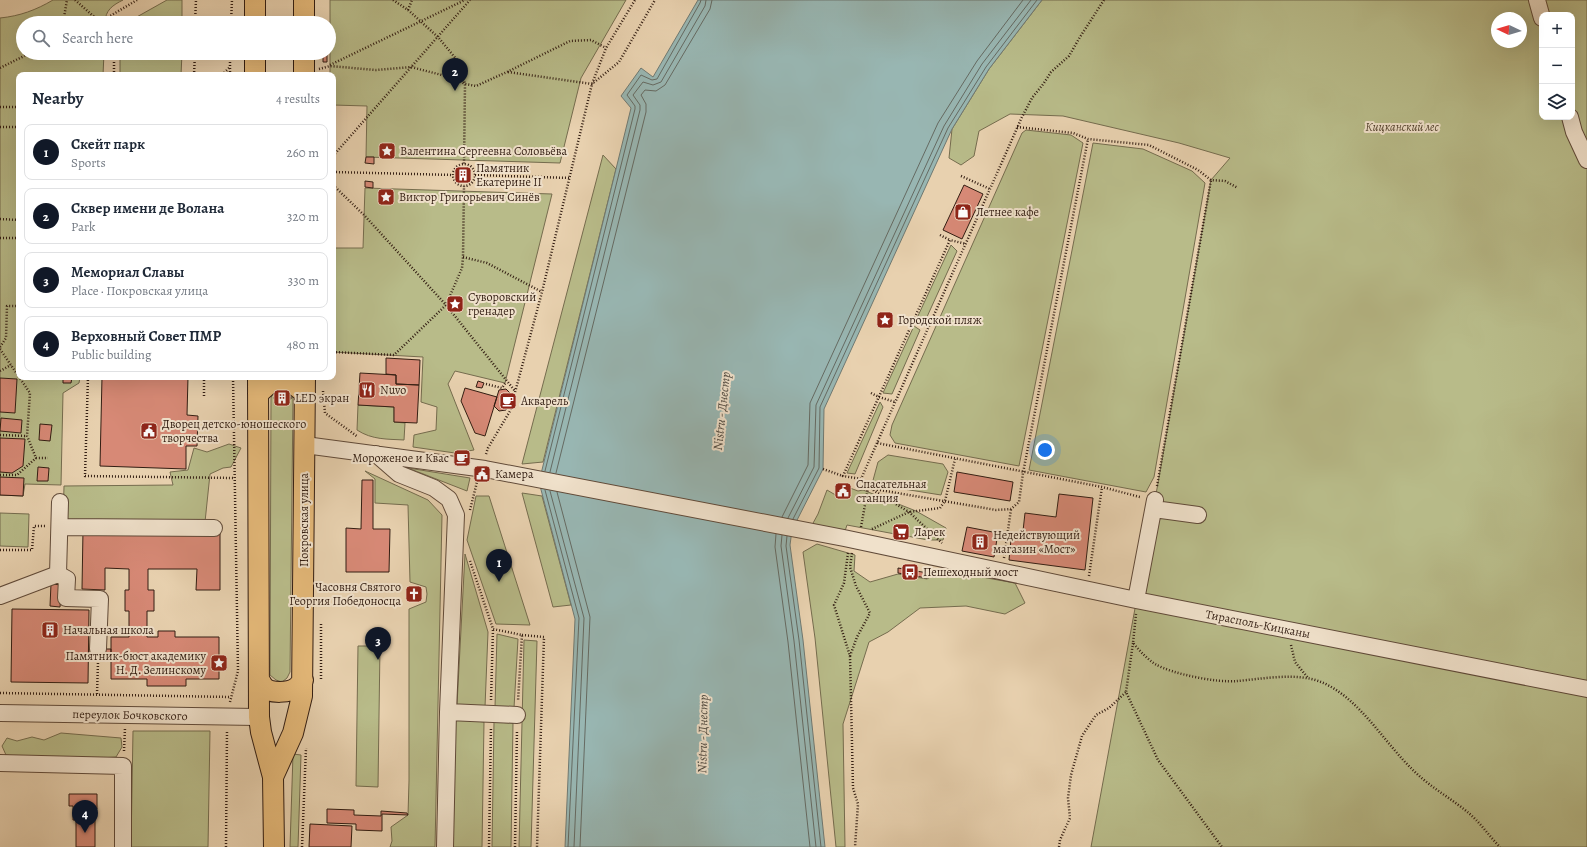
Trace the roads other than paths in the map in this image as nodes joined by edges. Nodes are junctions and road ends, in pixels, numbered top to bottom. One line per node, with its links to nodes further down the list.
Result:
1 (255, 0): 5 (main road)
2 (304, 0): 6 (main road)
3 (1537, 0): 4 (street)
4 (1540, 12)
5 (255, 16)
6 (304, 16)
7 (255, 60): 9 (main road)
8 (306, 60): 10 (main road)
9 (255, 72)
10 (310, 72)
11 (1571, 120): 12 (street)
12 (1587, 160)
13 (258, 385): 14 (main road); 25 (main road, Покровская улица)
14 (311, 385): 15 (main road, Покровская улица)
15 (304, 445): 16 (street, Тирасполь-Кицканы); 26 (main road, Покровская улица)
16 (376, 454): 23 (street, Тирасполь-Кицканы); 28 (street)
17 (60, 502): 19 (street)
18 (1198, 515): 23 (street)
19 (60, 527): 20 (street); 21 (street)
20 (214, 528)
21 (58, 574): 22 (street); 24 (street)
22 (0, 596)
23 (1137, 600): 27 (street, Тирасполь-Кицканы)
24 (98, 654)
25 (259, 679): 26 (main road); 31 (main road, Покровская улица)
26 (303, 680): 33 (main road, Покровская улица)
27 (1587, 689)
28 (448, 712): 30 (street); 36 (street)
29 (0, 713): 31 (street, переулок Бочковского)
30 (517, 715)
31 (259, 717): 33 (main road, Покровская улица)
32 (0, 763): 34 (street)
33 (273, 777): 35 (main road, Покровская улица)
34 (123, 847)
35 (274, 847)
36 (445, 847)

